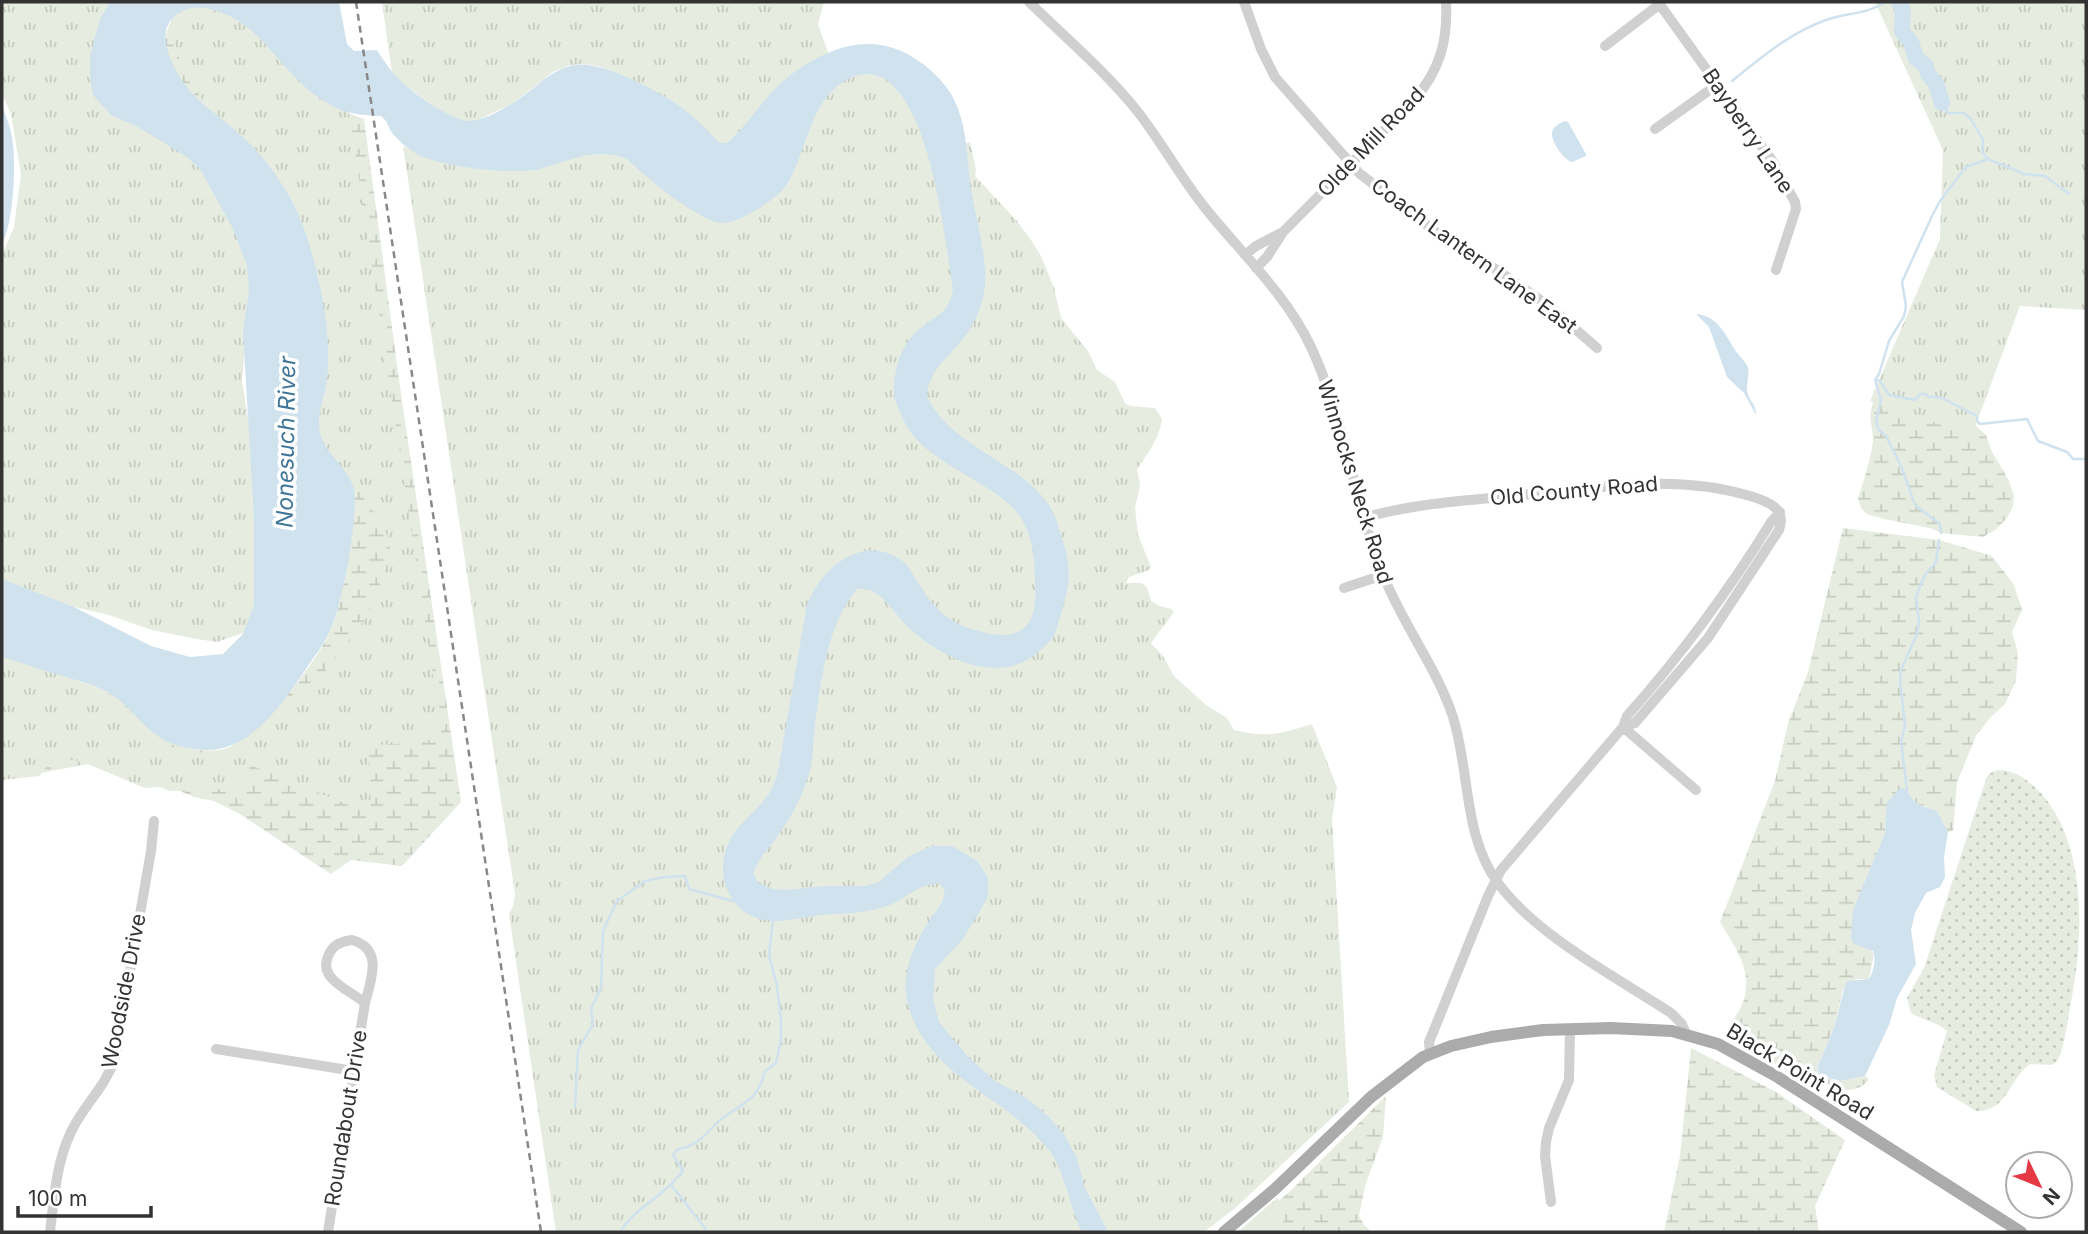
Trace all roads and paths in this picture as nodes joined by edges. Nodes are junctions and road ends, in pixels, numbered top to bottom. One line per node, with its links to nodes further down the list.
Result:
1 (1029, 2): 10 (street, Winnocks Neck Road)
2 (1244, 2): 8 (street, Coach Lantern Lane East)
3 (1446, 2): 8 (street, Olde Mill Road)
4 (1659, 3): 5 (street); 6 (street, Bayberry Lane)
5 (1605, 46)
6 (1718, 84): 7 (street); 12 (street, Bayberry Lane)
7 (1655, 129)
8 (1351, 164): 9 (street, Olde Mill Road); 13 (street, Coach Lantern Lane East)
9 (1283, 232): 10 (street, Olde Mill Road); 11 (street, Olde Mill Road)
10 (1245, 255): 11 (street, Winnocks Neck Road)
11 (1256, 268): 14 (street, Winnocks Neck Road)
12 (1776, 270)
13 (1597, 348)
14 (1363, 518): 15 (street, Winnocks Neck Road); 17 (street, Old County Road)
15 (1383, 575): 16 (street); 20 (street, Winnocks Neck Road)
16 (1343, 588)
17 (1623, 727): 18 (street); 20 (street, Old County Road)
18 (1696, 790)
19 (154, 821): 28 (street, Woodside Drive)
20 (1495, 880): 23 (street, Winnocks Neck Road); 25 (street, Old County Road)
21 (365, 1003): 21 (street, Roundabout Drive); 26 (street, Roundabout Drive)
22 (1570, 1029): 23 (main road, Black Point Road); 25 (main road, Black Point Road); 27 (street)
23 (1686, 1034): 31 (main road, Black Point Road)
24 (216, 1049): 26 (street)
25 (1430, 1054): 30 (main road, Black Point Road)
26 (354, 1071): 29 (street, Roundabout Drive)
27 (1550, 1202)
28 (50, 1232)
29 (328, 1232)
30 (1224, 1232)
31 (2021, 1232)

